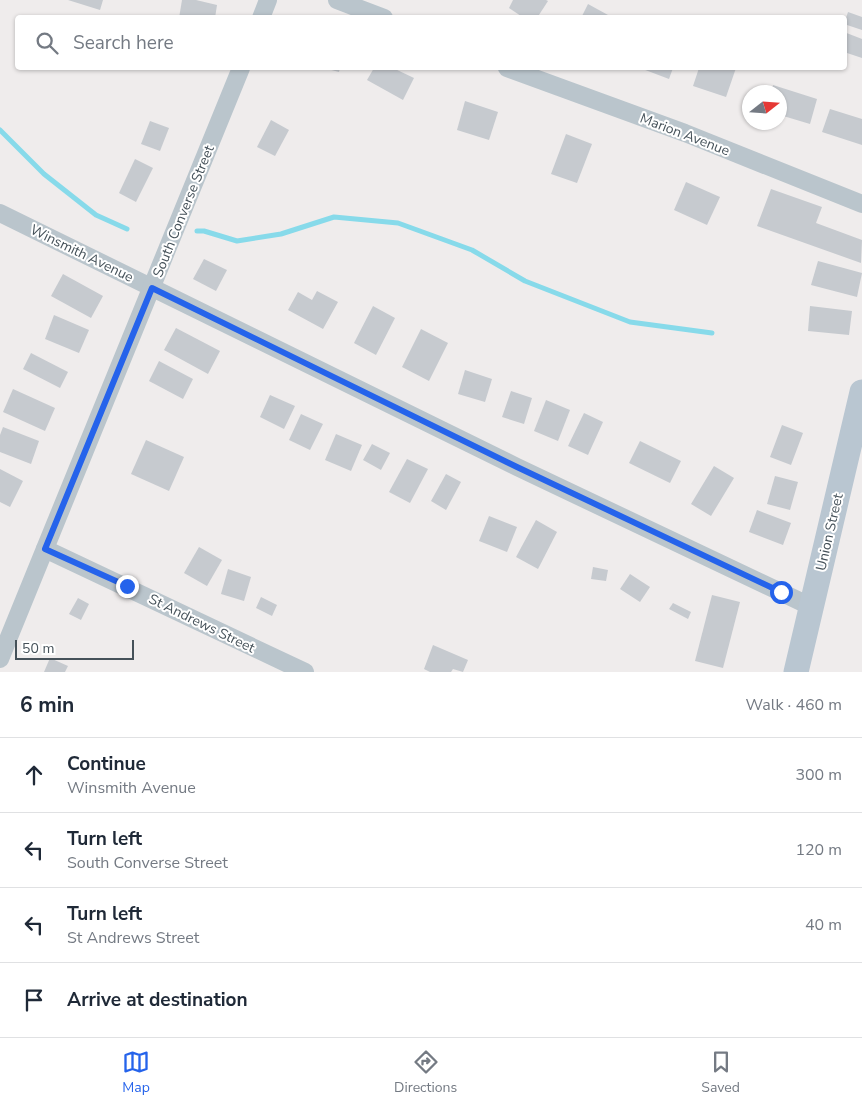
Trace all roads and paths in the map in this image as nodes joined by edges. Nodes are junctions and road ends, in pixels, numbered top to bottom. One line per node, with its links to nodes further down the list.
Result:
1 (268, 0): 3 (street)
2 (338, 0): 4 (street)
3 (262, 15)
4 (376, 15)
5 (240, 70): 9 (street, South Converse Street)
6 (512, 70): 7 (street, Marion Avenue)
7 (862, 204)
8 (0, 214): 9 (street, Winsmith Avenue)
9 (152, 288): 11 (street, South Converse Street); 12 (street, Winsmith Avenue)
10 (862, 392): 12 (main road, Union Street)
11 (45, 549): 13 (street, South Converse Street); 14 (street, St Andrews Street)
12 (812, 607): 15 (main road, Union Street)
13 (0, 659)
14 (305, 672)
15 (796, 672)

